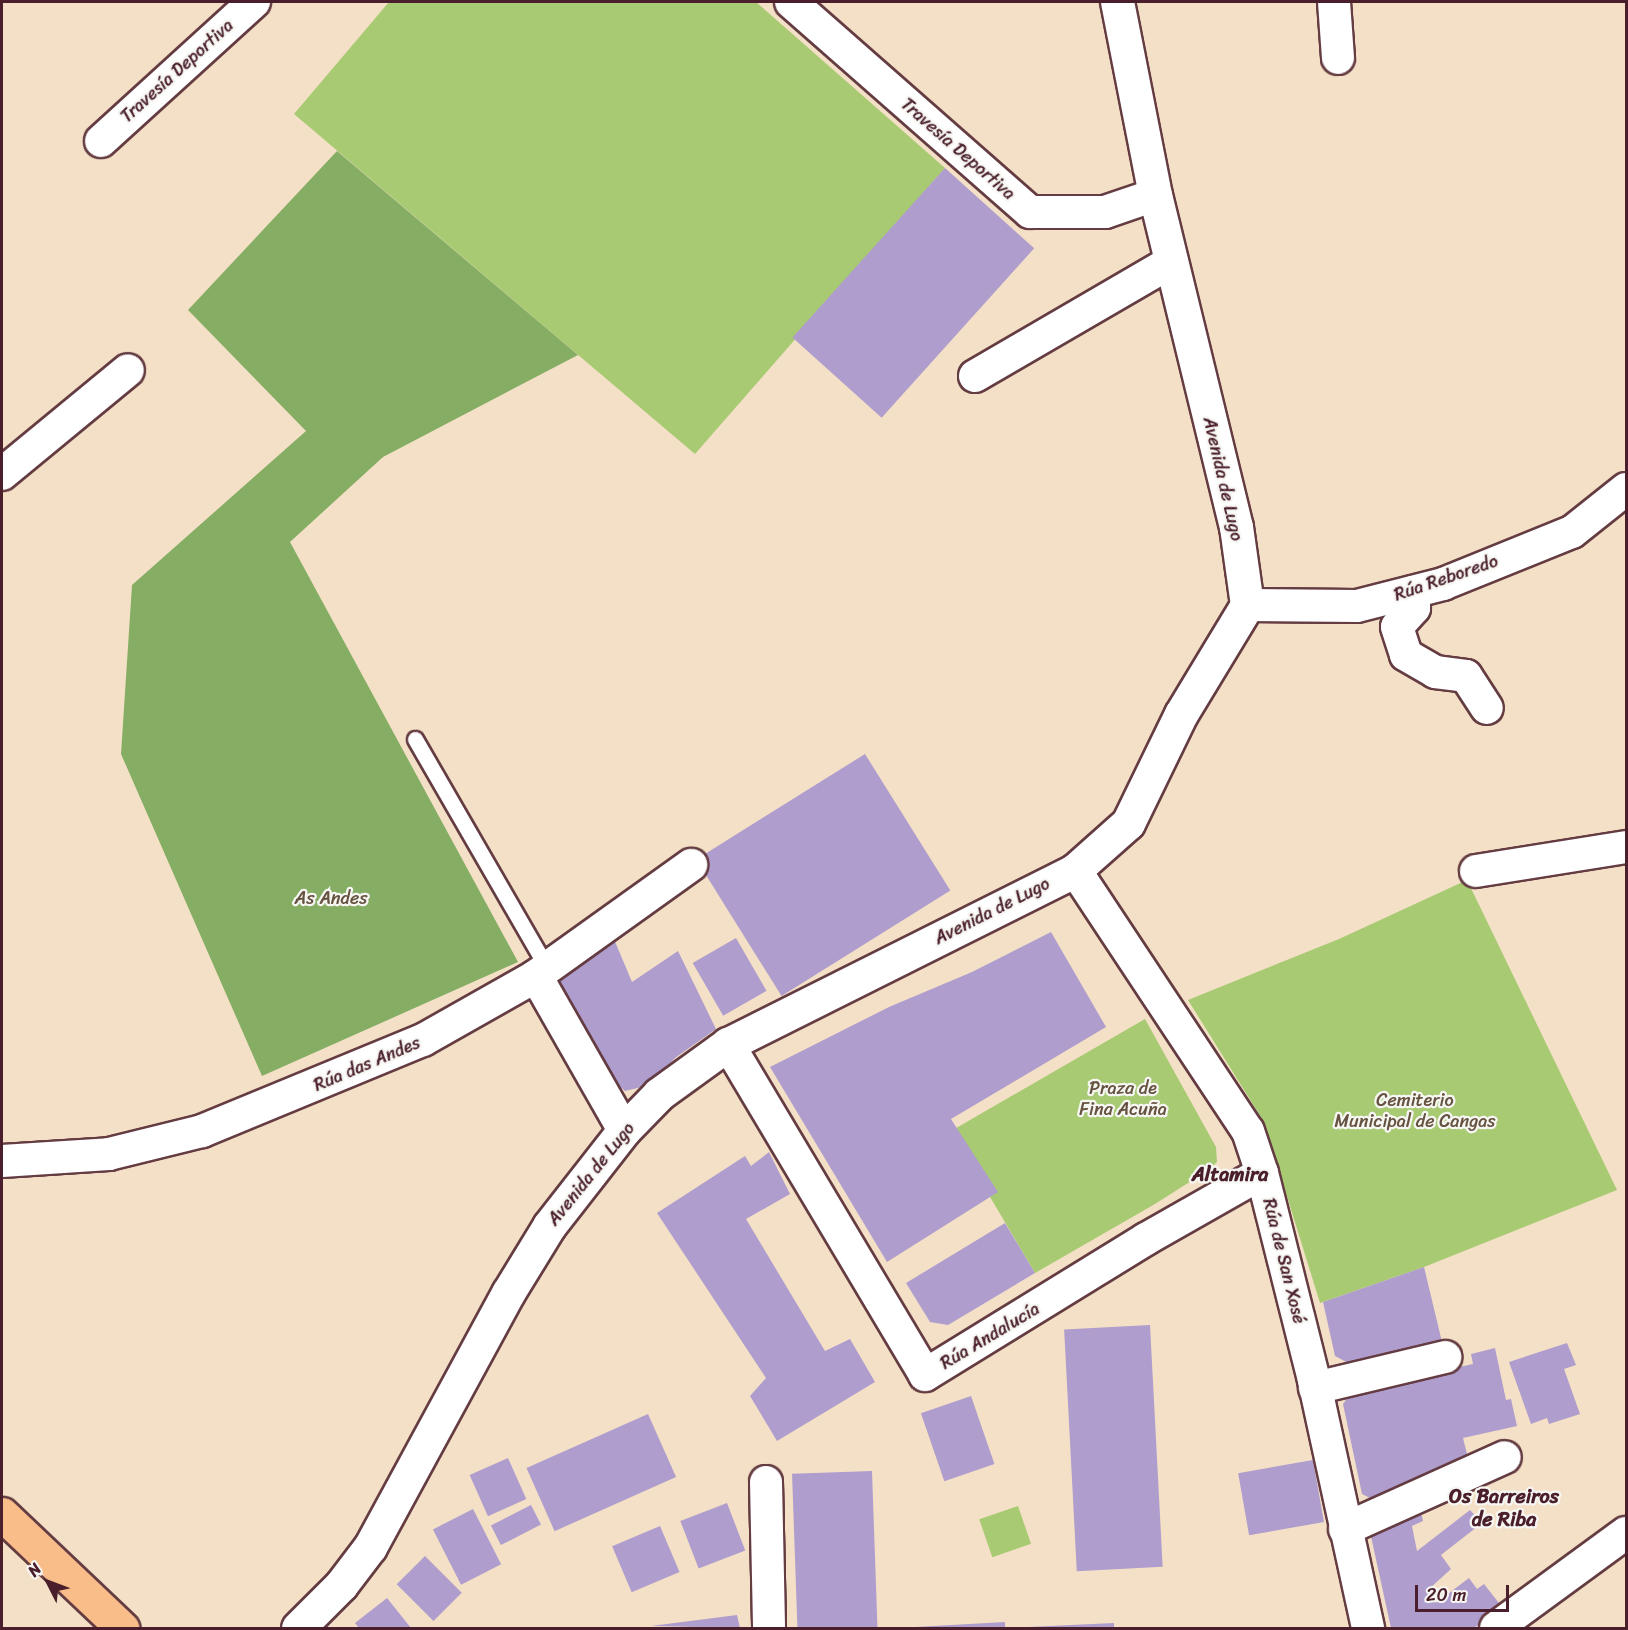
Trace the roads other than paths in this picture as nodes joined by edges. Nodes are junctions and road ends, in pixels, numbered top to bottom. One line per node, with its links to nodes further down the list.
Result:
1 (254, 2): 6 (street, Travesía Deportiva)
2 (791, 2): 7 (street, Travesía Deportiva)
3 (1117, 2): 7 (street, Avenida de Lugo)
4 (1334, 2): 5 (street)
5 (1338, 58)
6 (101, 141)
7 (1155, 195): 8 (street, Avenida de Lugo)
8 (1171, 262): 10 (street); 14 (street, Avenida de Lugo)
9 (128, 370): 11 (street)
10 (975, 376)
11 (2, 474)
12 (1626, 489): 13 (street, Rúa Reboredo)
13 (1413, 592): 14 (street, Rúa Reboredo); 15 (street)
14 (1247, 605): 19 (street, Avenida de Lugo)
15 (1487, 708)
16 (415, 739): 21 (lane)
17 (1626, 847): 20 (street)
18 (691, 865): 21 (street, Rúa das Andes)
19 (1075, 870): 22 (street, Avenida de Lugo); 25 (street, Rúa de San Xosé)
20 (1476, 871)
21 (542, 972): 23 (street); 24 (street, Rúa das Andes)
22 (728, 1044): 23 (street, Avenida de Lugo); 25 (street, Rúa Andalucía)
23 (624, 1130): 34 (street, Avenida de Lugo)
24 (2, 1161)
25 (1262, 1173): 27 (street, Rúa de San Xosé)
26 (1445, 1357): 27 (street)
27 (1315, 1388): 31 (street, Rúa de San Xosé)
28 (1506, 1457): 31 (street)
29 (766, 1482): 35 (street)
30 (2, 1514): 33 (main road)
31 (1345, 1529): 36 (street, Rúa de San Xosé)
32 (1626, 1533): 37 (street)
33 (122, 1629)
34 (298, 1629)
35 (769, 1629)
36 (1368, 1629)
37 (1496, 1629)

